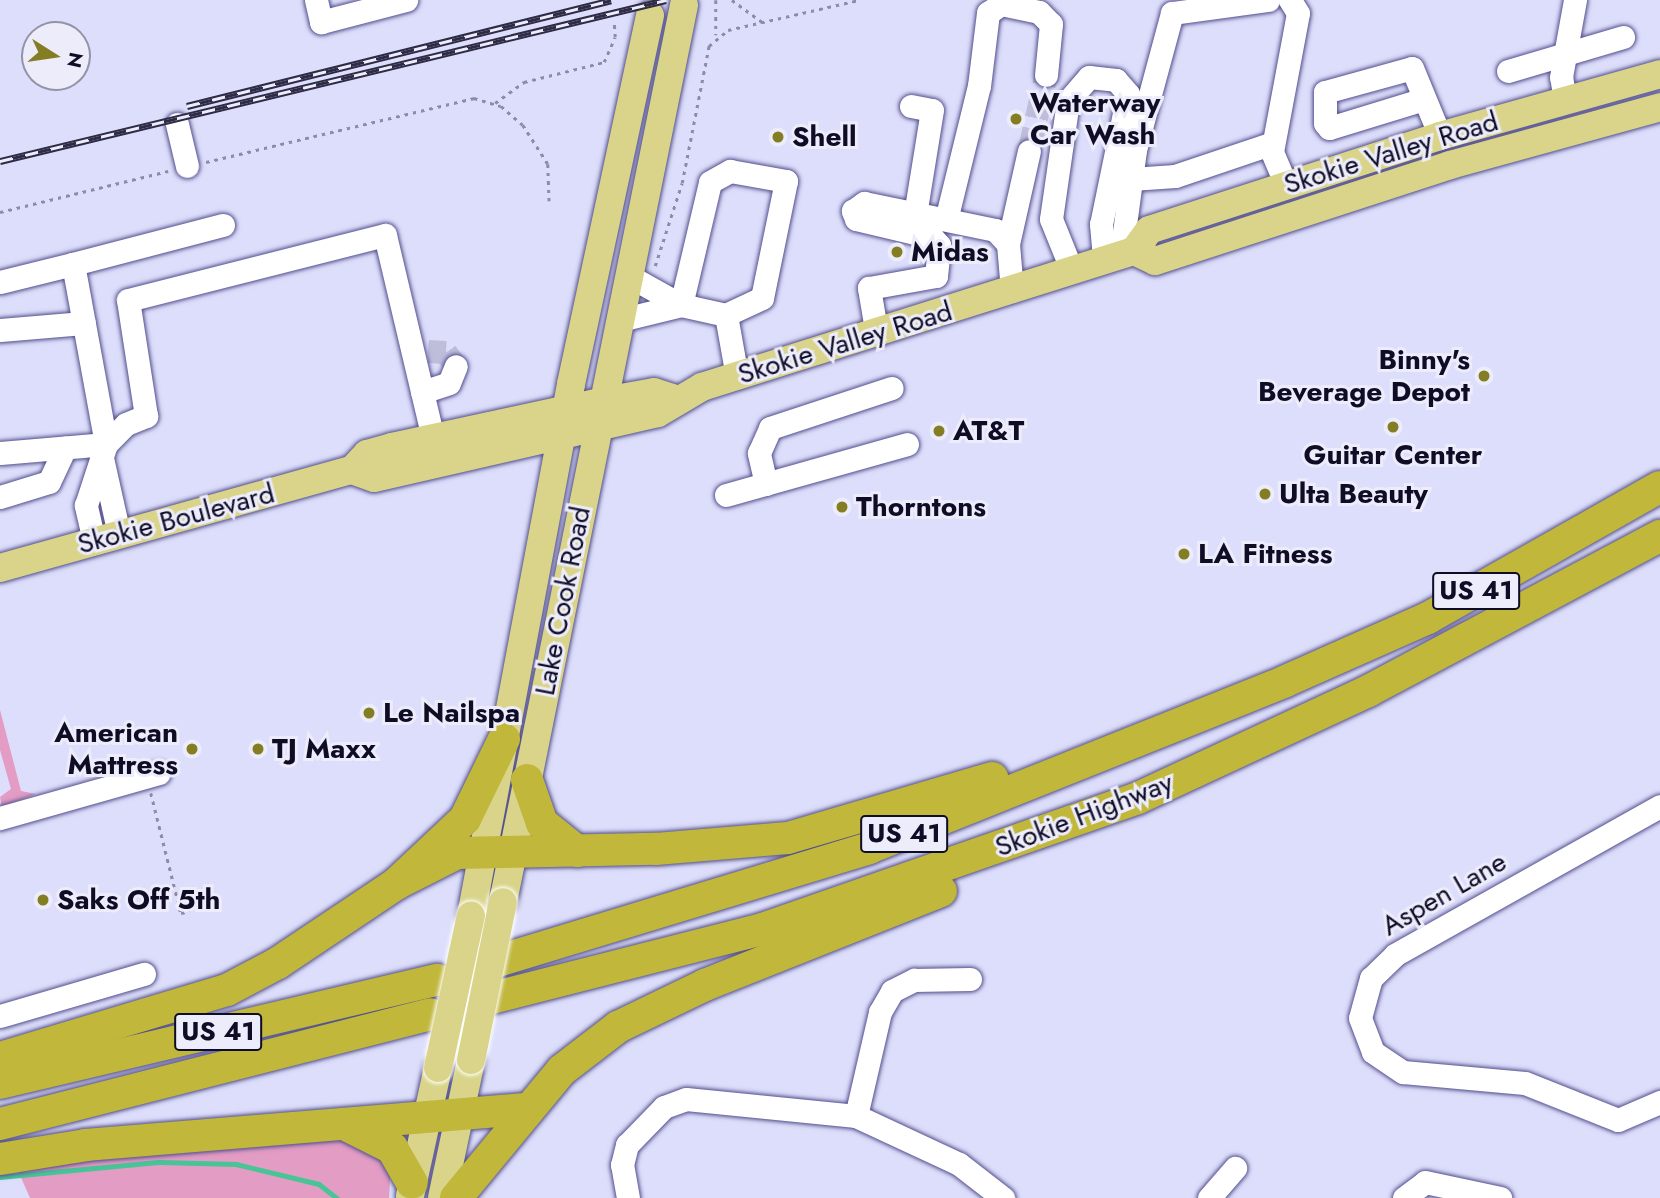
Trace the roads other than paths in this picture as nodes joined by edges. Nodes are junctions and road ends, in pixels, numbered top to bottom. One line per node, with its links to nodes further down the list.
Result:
1 (316, 0): 2 (street)
2 (406, 0)
3 (1268, 0): 24 (street)
4 (1290, 0): 20 (street)
5 (1575, 0): 9 (street)
6 (684, 5): 33 (main road, Lake Cook Road)
7 (650, 15): 48 (main road, Lake Cook Road)
8 (1623, 37): 9 (street)
9 (1564, 51): 10 (street); 14 (street)
10 (1508, 71)
11 (1660, 74): 14 (main road, Skokie Valley Road)
12 (1046, 75): 27 (street)
13 (1424, 99): 13 (street); 19 (street)
14 (1565, 101): 18 (main road); 19 (main road, Skokie Valley Road)
15 (911, 106): 26 (street)
16 (1660, 107): 18 (main road, Skokie Valley Road)
17 (177, 124): 23 (street)
18 (1572, 131): 22 (main road, Skokie Valley Road)
19 (1440, 135): 22 (main road); 25 (main road, Skokie Valley Road)
20 (1273, 143): 24 (street); 25 (street)
21 (1028, 150): 29 (street)
22 (1450, 165): 30 (main road, Skokie Valley Road)
23 (187, 166)
24 (1131, 179): 30 (street)
25 (1286, 185): 30 (main road, Skokie Valley Road)
26 (916, 209): 27 (street); 41 (street)
27 (947, 216): 29 (street)
28 (223, 225): 31 (street)
29 (1008, 244): 35 (street)
30 (1120, 255): 32 (main road, Skokie Valley Road); 32 (street)
31 (74, 264): 34 (street); 39 (street)
32 (1072, 271): 35 (main road, Skokie Valley Road)
33 (629, 275): 36 (street); 38 (main road, Lake Cook Road)
34 (0, 282)
35 (1012, 291): 41 (main road, Skokie Valley Road)
36 (681, 305): 37 (street); 37 (street); 38 (street)
37 (726, 315): 43 (street)
38 (620, 320): 47 (main road, Lake Cook Road)
39 (84, 323): 40 (street); 53 (street)
40 (0, 330)
41 (877, 335): 43 (main road, Skokie Valley Road)
42 (456, 366): 45 (street)
43 (737, 377): 46 (main road, Skokie Valley Road)
44 (892, 388): 56 (street)
45 (422, 392): 50 (street); 53 (street)
46 (676, 399): 47 (main road, Skokie Valley Road); 49 (main road, Skokie Valley Road)
47 (604, 401): 48 (main road, Skokie Valley Road); 49 (main road, Lake Cook Road)
48 (564, 422): 49 (main road, Skokie Valley Road); 50 (main road, Skokie Boulevard); 55 (main road, Skokie Boulevard); 66 (main road, Lake Cook Road)
49 (598, 429): 67 (main road, Lake Cook Road)
50 (433, 438): 55 (main road, Skokie Boulevard)
51 (907, 444): 56 (street)
52 (65, 447): 53 (street); 54 (street); 59 (street)
53 (104, 451): 61 (street)
54 (0, 453)
55 (352, 470): 61 (main road, Skokie Boulevard)
56 (766, 484): 58 (street)
57 (1660, 487): 65 (highway, Skokie Highway / US 41)
58 (726, 495)
59 (0, 497)
60 (1660, 536): 64 (highway, Skokie Highway / US 41)
61 (107, 538): 63 (main road, Skokie Boulevard)
62 (1660, 545): 64 (highway)
63 (0, 568)
64 (1598, 572): 69 (highway, Skokie Highway / US 41)
65 (1286, 681): 72 (highway); 75 (highway, Skokie Highway / US 41)
66 (504, 739): 73 (main road, Lake Cook Road); 74 (highway)
67 (527, 780): 72 (highway); 73 (main road, Lake Cook Road)
68 (155, 781): 71 (street)
69 (1138, 798): 79 (highway, Skokie Highway / US 41); 85 (highway)
70 (1660, 806): 84 (street, Aspen Lane)
71 (0, 818)
72 (577, 851): 73 (highway)
73 (497, 855): 74 (highway); 87 (main road, Lake Cook Road, bridge); 88 (main road, Lake Cook Road, bridge)
74 (396, 884): 82 (highway)
75 (478, 968)
76 (144, 974): 81 (street)
77 (970, 979): 86 (street)
78 (437, 980): 83 (highway, US 41)
79 (472, 1003)
80 (430, 1014): 90 (highway, US 41)
81 (0, 1016)
82 (0, 1058)
83 (0, 1083)
84 (1660, 1102)
85 (528, 1110): 87 (highway); 95 (highway)
86 (856, 1116): 96 (street); 97 (street)
87 (460, 1117): 88 (highway); 94 (main road, Lake Cook Road)
88 (426, 1118): 89 (highway); 93 (main road, Lake Cook Road)
89 (339, 1122): 91 (highway); 93 (highway)
90 (0, 1124)
91 (0, 1159)
92 (1235, 1168): 98 (street)
93 (411, 1191)
94 (442, 1198)
95 (456, 1198)
96 (628, 1198)
97 (1003, 1198)
98 (1209, 1198)
99 (1404, 1198): 100 (street)
100 (1500, 1198)

